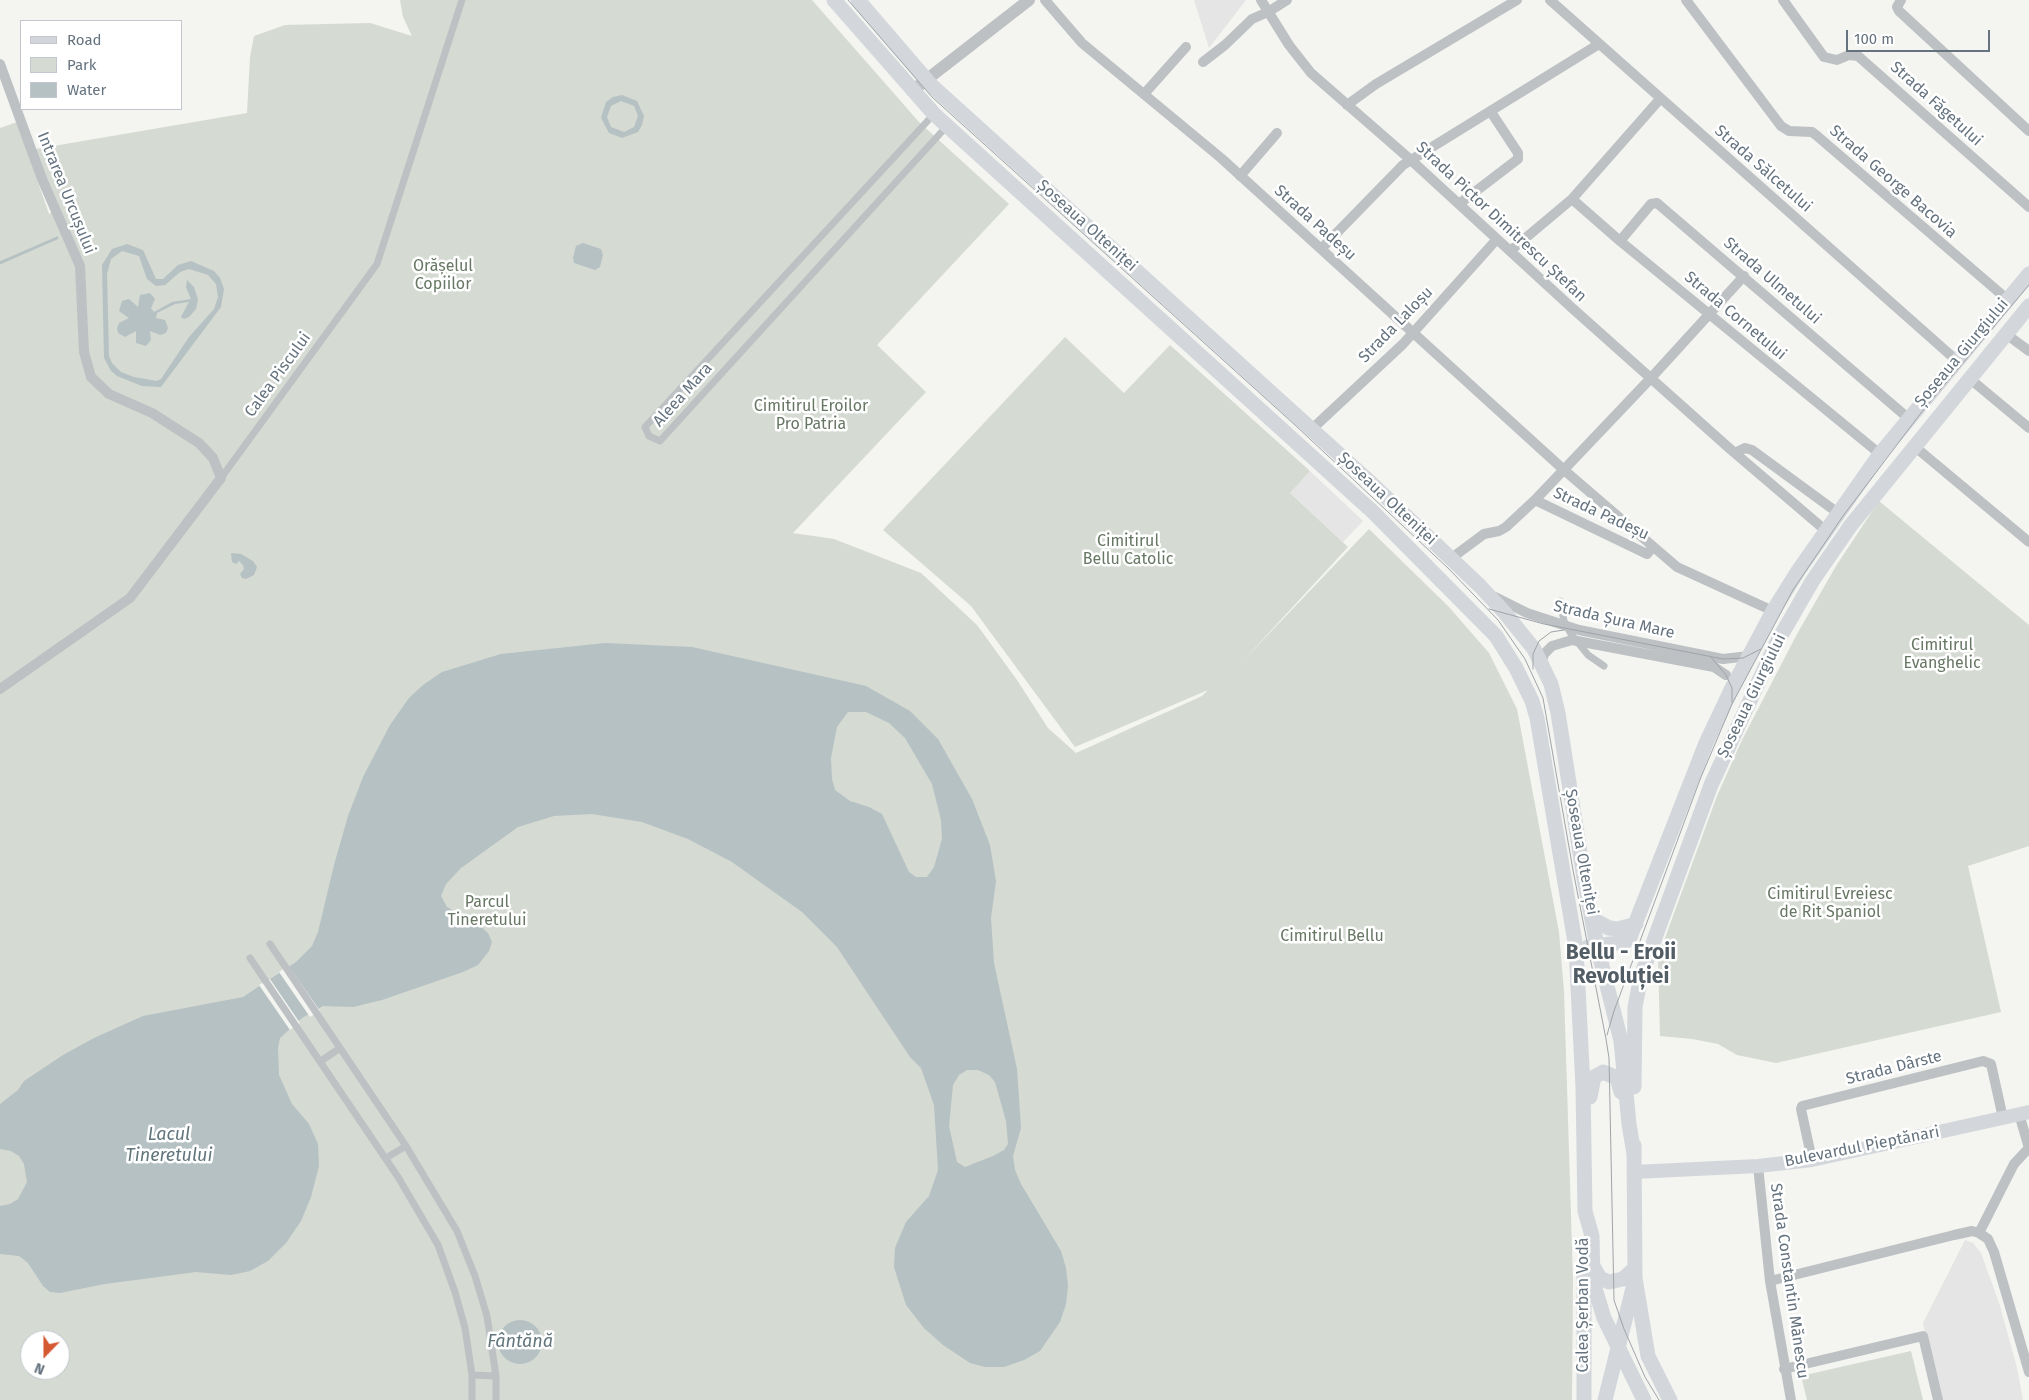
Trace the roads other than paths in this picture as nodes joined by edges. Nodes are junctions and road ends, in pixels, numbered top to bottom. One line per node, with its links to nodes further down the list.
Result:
1 (462, 0): 55 (street, Calea Piscului)
2 (834, 0): 19 (main road, Șoseaua Olteniței)
3 (858, 0): 18 (main road, Șoseaua Olteniței)
4 (1029, 0): 18 (street)
5 (1045, 0): 20 (street, Strada Padeșu)
6 (1261, 0): 13 (street, Strada Pictor Dimitrescu Ștefan)
7 (1287, 0): 13 (street)
8 (1517, 0): 22 (street)
9 (1550, 0): 14 (street, Strada Sălcetului)
10 (1686, 0): 39 (street, Strada George Bacovia)
11 (1783, 0): 32 (street, Strada Făgetului)
12 (1900, 2): 26 (street)
13 (1268, 12): 16 (street); 22 (street, Strada Pictor Dimitrescu Ștefan)
14 (1599, 44): 21 (street, Strada Sălcetului); 23 (street)
15 (1186, 47): 20 (street)
16 (1202, 62)
17 (0, 64): 55 (street, Intrarea Urcușului)
18 (926, 80): 19 (street); 50 (main road, Șoseaua Olteniței)
19 (912, 91): 24 (main road, Șoseaua Olteniței)
20 (1145, 93): 29 (street, Strada Padeșu)
21 (1660, 99): 30 (street); 45 (street, Strada Sălcetului)
22 (1347, 105): 28 (street, Strada Pictor Dimitrescu Ștefan)
23 (1492, 112): 28 (street); 31 (street)
24 (934, 114): 25 (main road, Șoseaua Olteniței); 25 (street, Aleea Mara)
25 (948, 126): 75 (main road, Șoseaua Olteniței)
26 (2029, 131)
27 (1277, 133): 29 (street)
28 (1412, 161): 31 (street, Strada Pictor Dimitrescu Ștefan); 35 (street)
29 (1240, 176): 35 (street, Strada Padeșu)
30 (1572, 199): 34 (street, Strada Cornetului); 36 (street)
31 (1459, 204): 33 (street, Strada Pictor Dimitrescu Ștefan)
32 (2029, 207)
33 (1497, 238): 36 (street, Strada Pictor Dimitrescu Ștefan); 42 (street, Strada Laloșu)
34 (1620, 241): 38 (street, Strada Ulmetului); 41 (street, Strada Cornetului)
35 (1321, 249): 42 (street, Strada Padeșu)
36 (1510, 251): 46 (street, Strada Pictor Dimitrescu Ștefan)
37 (2029, 274): 39 (main road, Șoseaua Giurgiului)
38 (1744, 276): 41 (street, Strada Padeșu); 48 (street, Strada Ulmetului)
39 (2008, 300): 45 (main road, Șoseaua Giurgiului)
40 (2029, 307): 43 (main road, Șoseaua Giurgiului)
41 (1710, 315): 46 (street, Strada Padeșu); 53 (street, Strada Cornetului)
42 (1413, 332): 50 (street, Strada Laloșu); 54 (street, Strada Padeșu)
43 (2006, 334): 44 (street); 47 (main road, Șoseaua Giurgiului)
44 (2029, 351)
45 (1956, 360): 48 (main road, Șoseaua Giurgiului)
46 (1652, 378): 52 (street, Strada Pictor Dimitrescu Ștefan); 54 (street, Strada Padeșu)
47 (1969, 378): 49 (street); 51 (main road, Șoseaua Giurgiului)
48 (1908, 418): 53 (main road, Șoseaua Giurgiului)
49 (2029, 428)
50 (1312, 429): 61 (main road, Șoseaua Olteniței)
51 (1914, 446): 59 (street); 84 (main road, Șoseaua Giurgiului)
52 (1735, 453): 57 (street); 58 (street, Strada Pictor Dimitrescu Ștefan)
53 (1880, 454): 57 (main road, Șoseaua Giurgiului)
54 (1564, 470): 56 (street, Strada Padeșu); 60 (street, Strada Padeșu)
55 (221, 478): 70 (street, Calea Piscului)
56 (1535, 500): 60 (street, Strada Padeșu); 61 (street, Strada Padeșu)
57 (1838, 512): 58 (main road, Șoseaua Giurgiului)
58 (1825, 530): 64 (main road, Șoseaua Giurgiului)
59 (2029, 542)
60 (1653, 547): 64 (street, Strada Padeșu)
61 (1453, 561): 62 (main road, Șoseaua Olteniței)
62 (1480, 586): 65 (street, Strada Șura Mare); 67 (main road, Șoseaua Olteniței)
63 (1560, 601): 68 (street)
64 (1773, 611): 66 (main road, Șoseaua Giurgiului)
65 (1710, 656): 66 (street, Strada Șura Mare); 69 (street)
66 (1749, 656): 69 (main road, Șoseaua Giurgiului)
67 (1541, 664): 69 (street, Strada Șura Mare); 71 (main road, Șoseaua Olteniței)
68 (1604, 666)
69 (1729, 681): 72 (main road, Șoseaua Giurgiului)
70 (0, 689)
71 (1592, 919): 72 (main road); 74 (main road, Șoseaua Olteniței)
72 (1636, 924): 74 (main road, Șoseaua Giurgiului)
73 (270, 944): 77 (street)
74 (1597, 946): 75 (main road, Șoseaua Giurgiului); 84 (main road, Șoseaua Olteniței)
75 (1576, 948): 81 (main road, Șoseaua Olteniței)
76 (250, 958): 78 (street)
77 (340, 1048): 78 (street); 82 (street)
78 (318, 1058): 85 (street)
79 (2024, 1113): 80 (main road, Bulevardul Pieptănari); 83 (street)
80 (2003, 1118): 86 (main road, Bulevardul Pieptănari); 86 (street, Strada Dârste)
81 (1585, 1132): 84 (main road); 89 (main road, Calea Șerban Vodă)
82 (406, 1146): 85 (street); 99 (street)
83 (2029, 1148): 90 (street)
84 (1634, 1154): 88 (main road)
85 (386, 1158): 98 (street)
86 (1812, 1160): 87 (main road, Bulevardul Pieptănari)
87 (1758, 1166): 88 (main road, Bulevardul Pieptănari); 93 (street, Strada Constantin Mănescu)
88 (1634, 1172): 92 (main road)
89 (1585, 1211): 91 (main road); 102 (main road, Calea Șerban Vodă)
90 (1979, 1233): 93 (street); 95 (street)
91 (1592, 1264): 92 (main road); 94 (main road)
92 (1635, 1273): 94 (main road, Calea Șerban Vodă); 105 (main road)
93 (1770, 1281): 96 (street, Strada Constantin Mănescu)
94 (1619, 1345): 103 (main road, Calea Șerban Vodă); 104 (main road)
95 (2027, 1358): 97 (street)
96 (1784, 1369): 106 (street, Strada Constantin Mănescu); 107 (street)
97 (2029, 1372)
98 (472, 1375): 99 (street); 100 (street)
99 (496, 1376): 101 (street)
100 (472, 1400)
101 (496, 1400)
102 (1584, 1400)
103 (1605, 1400)
104 (1644, 1400)
105 (1670, 1400)
106 (1791, 1400)
107 (1938, 1400)

